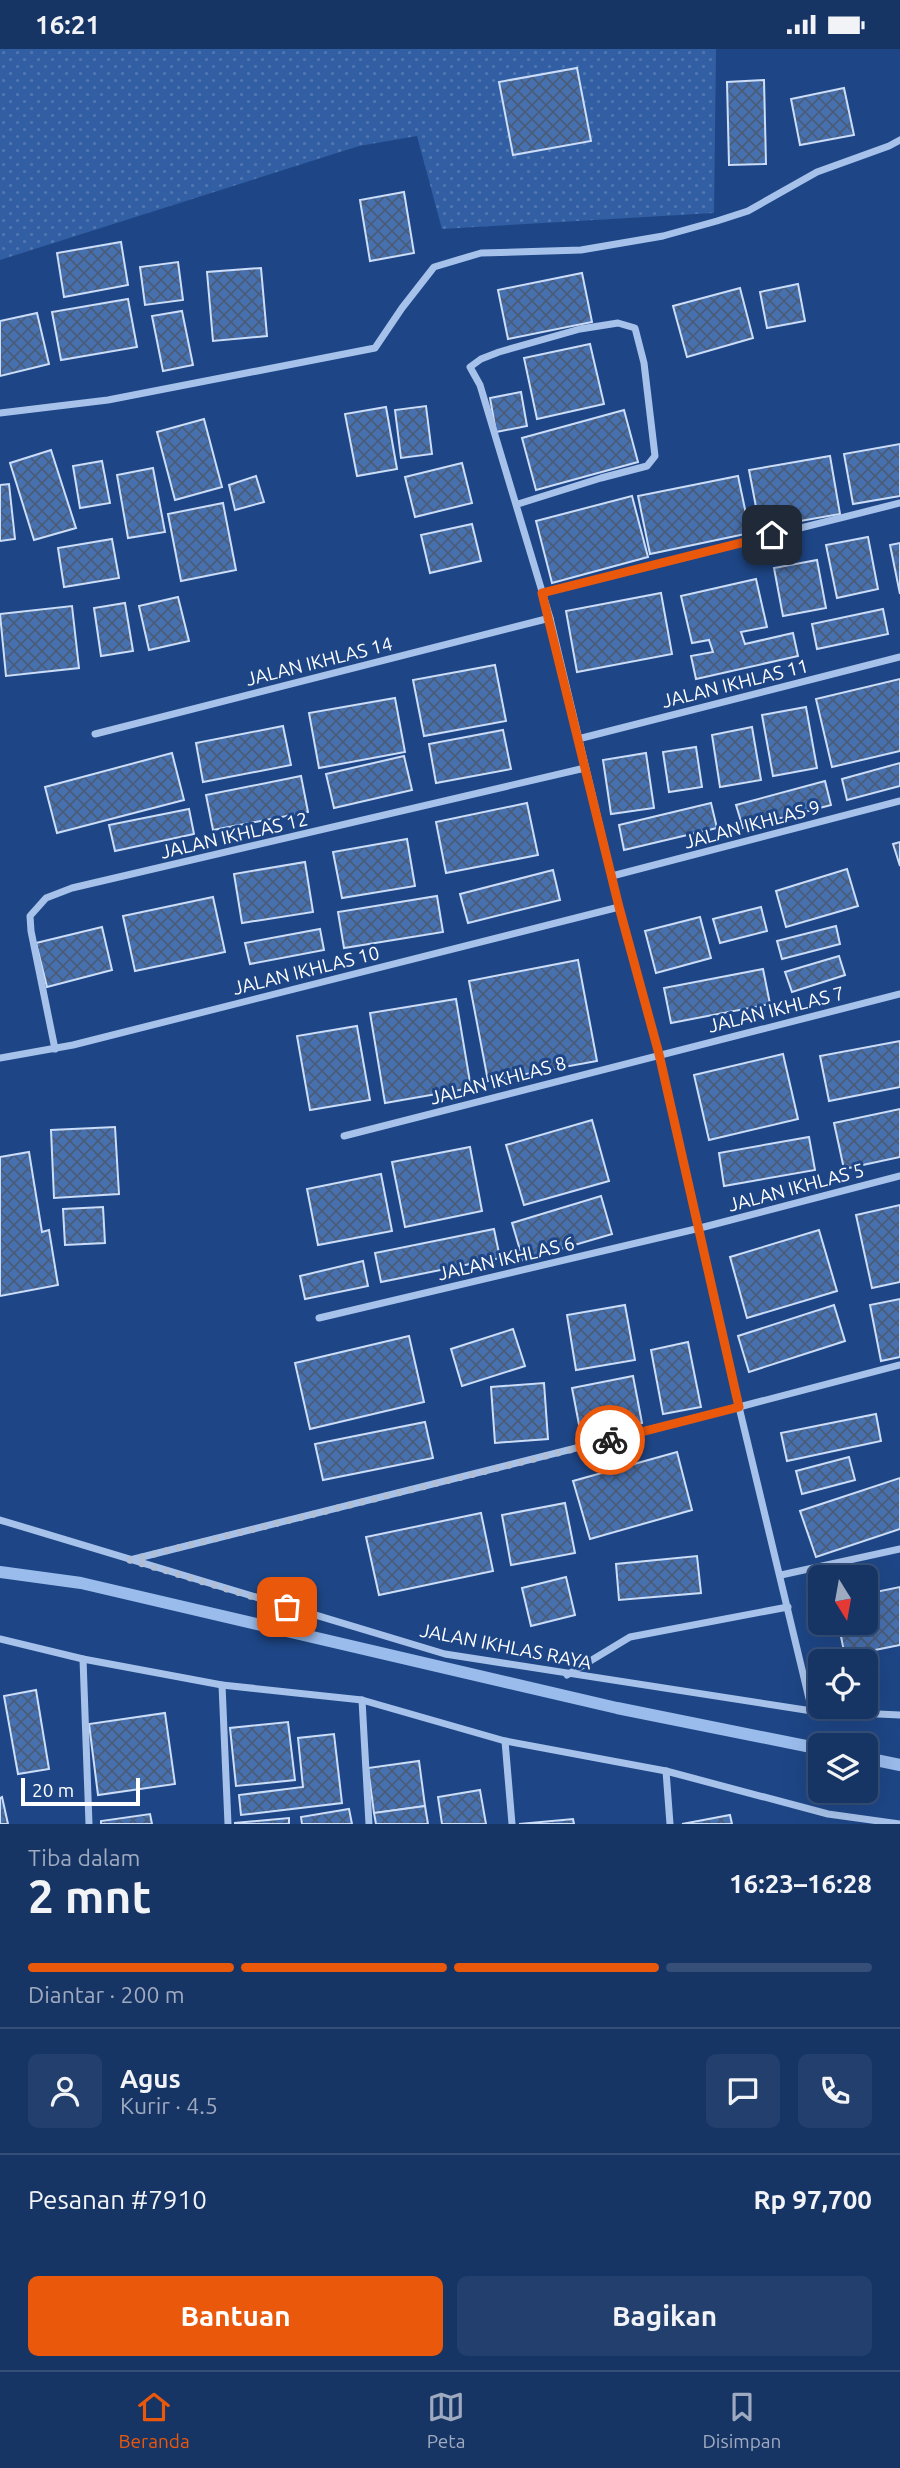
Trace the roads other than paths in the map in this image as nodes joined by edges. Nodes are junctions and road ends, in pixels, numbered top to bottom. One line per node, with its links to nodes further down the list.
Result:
1 (900, 140): 2 (street)
2 (0, 413)
3 (900, 503): 5 (street)
4 (518, 505): 4 (street); 5 (street)
5 (542, 593): 6 (street)
6 (550, 618): 8 (street, JALAN IKHLAS 14); 9 (street)
7 (900, 657): 9 (street, JALAN IKHLAS 11)
8 (95, 734)
9 (578, 739): 10 (street)
10 (585, 768): 12 (street); 15 (street, JALAN IKHLAS 12)
11 (900, 801): 12 (street, JALAN IKHLAS 9)
12 (612, 876): 13 (street)
13 (619, 907): 15 (street, JALAN IKHLAS 10); 16 (street)
14 (900, 994): 16 (street, JALAN IKHLAS 7)
15 (55, 1049): 17 (street, JALAN IKHLAS 10)
16 (659, 1054): 18 (street, JALAN IKHLAS 8); 20 (street)
17 (0, 1058)
18 (344, 1136)
19 (900, 1176): 20 (street, JALAN IKHLAS 5)
20 (700, 1228): 21 (street, JALAN IKHLAS 6); 23 (street)
21 (319, 1318)
22 (900, 1364): 23 (street)
23 (739, 1407): 26 (street); 27 (street)
24 (0, 1520): 26 (street, JALAN IKHLAS RAYA)
25 (900, 1549): 27 (street)
26 (130, 1560): 31 (street, JALAN IKHLAS RAYA)
27 (781, 1575): 28 (street)
28 (788, 1607): 31 (street); 33 (street)
29 (0, 1639): 30 (street)
30 (83, 1659): 32 (street); 41 (street)
31 (568, 1675): 35 (street, JALAN IKHLAS RAYA)
32 (222, 1685): 34 (street); 42 (street)
33 (808, 1694)
34 (362, 1700): 38 (street); 43 (street)
35 (808, 1710)
36 (878, 1714): 37 (street, JALAN IKHLAS RAYA)
37 (900, 1715)
38 (505, 1741): 39 (street); 44 (street)
39 (666, 1771): 40 (street); 45 (street)
40 (828, 1814): 46 (street); 47 (street)
41 (89, 1824)
42 (228, 1824)
43 (369, 1824)
44 (512, 1824)
45 (670, 1824)
46 (828, 1824)
47 (900, 1824)

